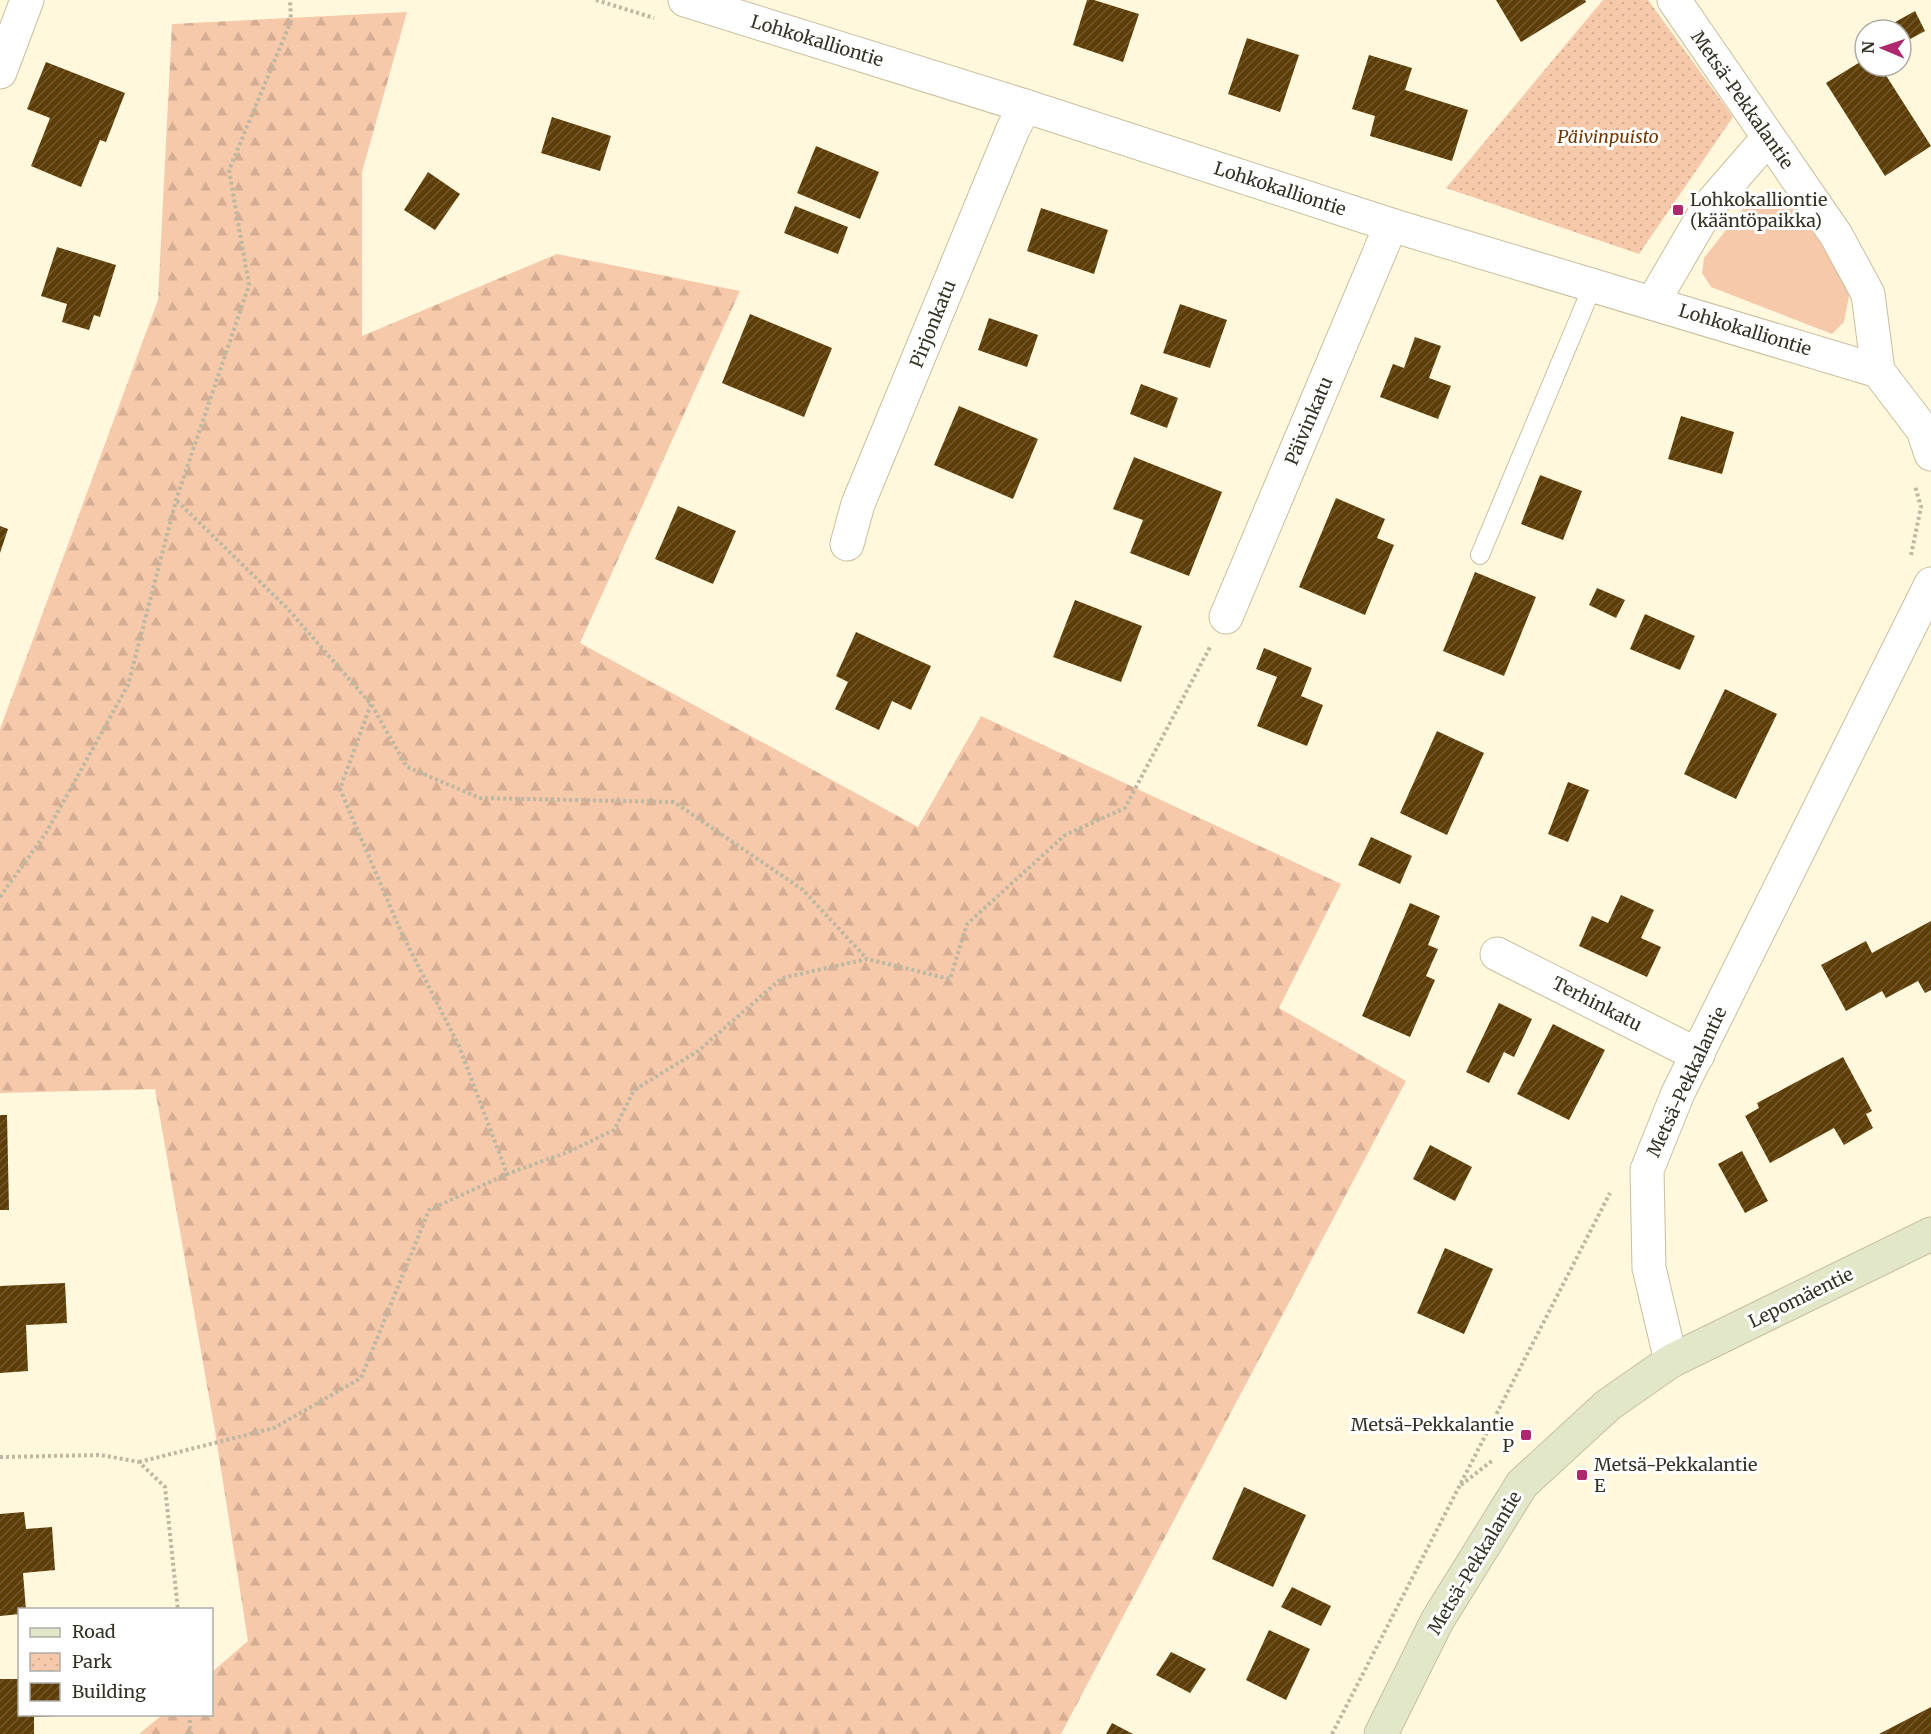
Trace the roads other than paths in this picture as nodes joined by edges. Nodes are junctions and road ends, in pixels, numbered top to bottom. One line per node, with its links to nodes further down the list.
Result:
1 (27, 0): 4 (street)
2 (1674, 0): 6 (street, Metsä-Pekkalantie)
3 (674, 10): 5 (street, Lohkokalliontie)
4 (0, 72)
5 (1024, 106): 7 (street, Lohkokalliontie); 12 (street, Pirjonkatu)
6 (1768, 138): 9 (street); 10 (street, Metsä-Pekkalantie)
7 (1391, 225): 8 (street, Lohkokalliontie); 15 (street, Päivinkatu)
8 (1593, 285): 9 (street, Lohkokalliontie); 13 (lane)
9 (1653, 302): 10 (street, Lohkokalliontie)
10 (1878, 371): 11 (street, Metsä-Pekkalantie)
11 (1922, 465)
12 (847, 544)
13 (1480, 555)
14 (1920, 572): 17 (street, Metsä-Pekkalantie)
15 (1226, 617)
16 (1497, 954): 17 (street, Terhinkatu)
17 (1698, 1055): 19 (street, Metsä-Pekkalantie)
18 (1931, 1234): 19 (street, Lepomäentie)
19 (1671, 1361): 20 (street, Metsä-Pekkalantie)
20 (1381, 1734)

